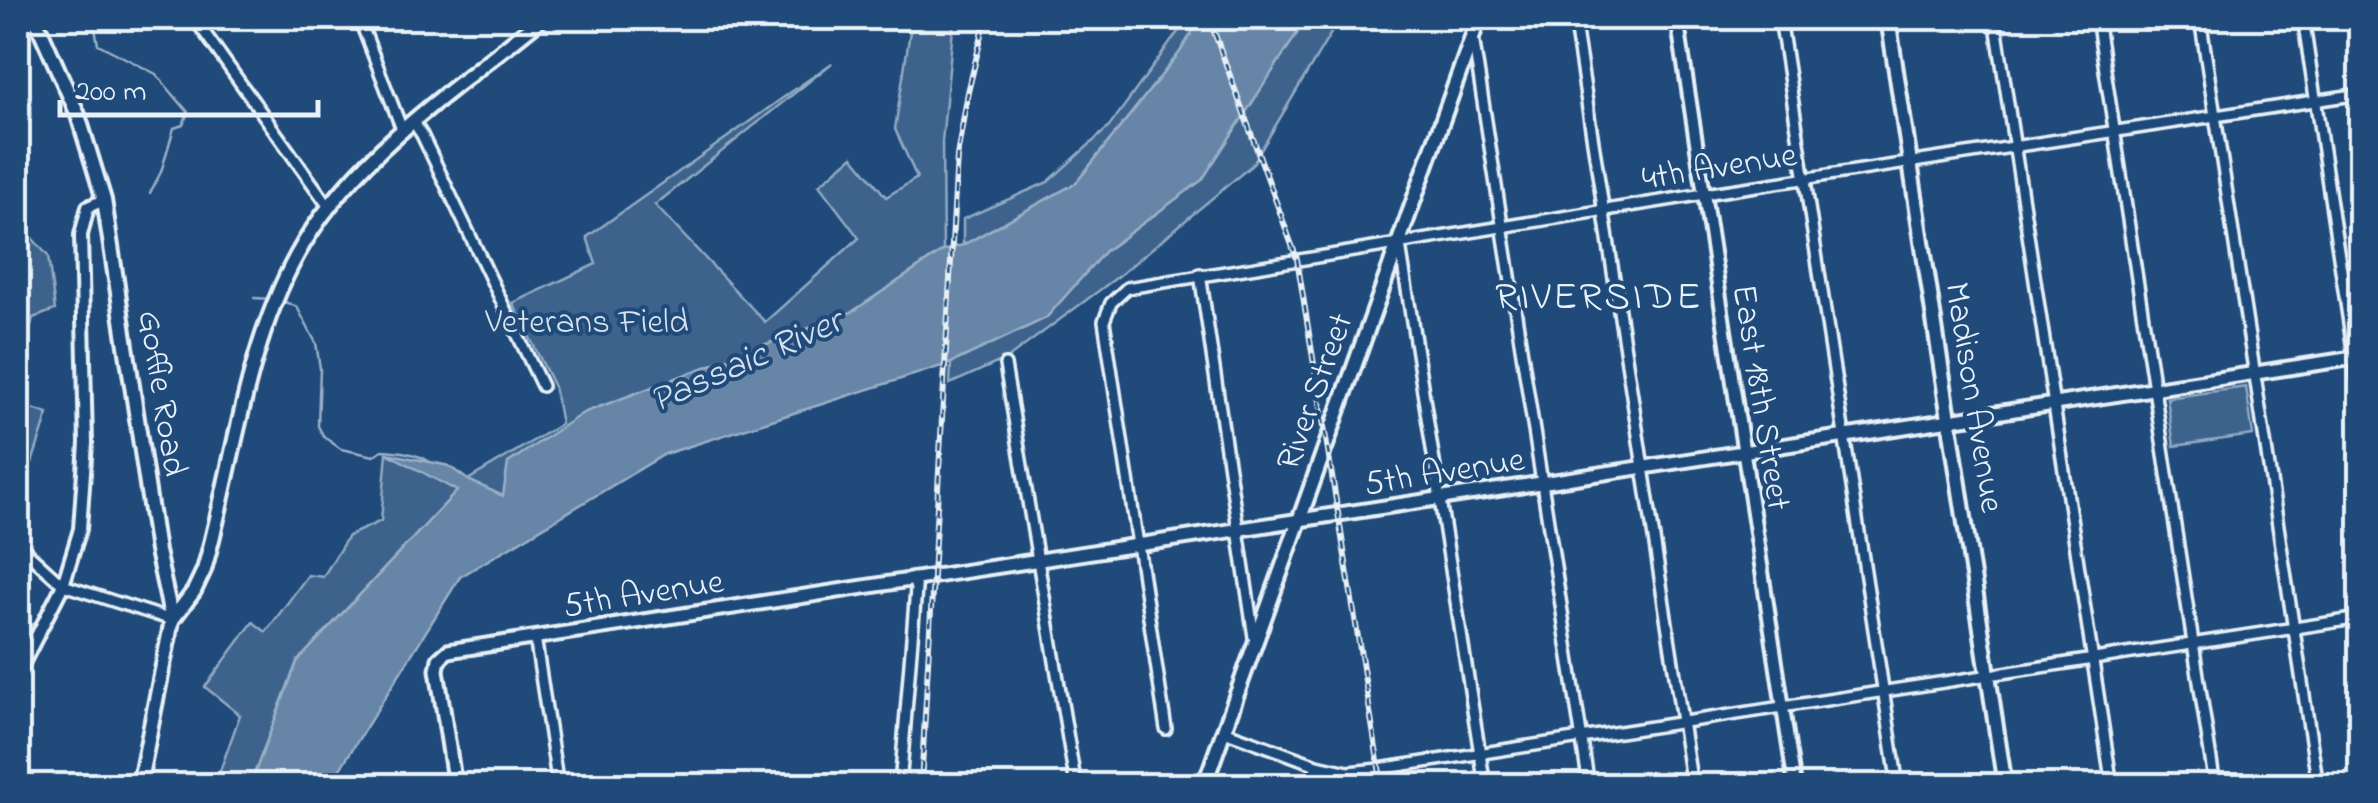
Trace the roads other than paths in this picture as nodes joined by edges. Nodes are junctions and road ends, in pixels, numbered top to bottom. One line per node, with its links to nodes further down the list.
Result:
1 (35, 18): 24 (main road, Goffle Road)
2 (194, 18): 25 (street)
3 (359, 18): 18 (street)
4 (542, 18): 18 (main road)
5 (1479, 18): 14 (main road, River Street)
6 (1574, 18): 26 (street)
7 (1677, 18): 23 (street, East 18th Street)
8 (1780, 18): 22 (street)
9 (1888, 18): 21 (main road, Madison Avenue)
10 (1995, 18): 20 (street)
11 (2097, 18): 19 (street)
12 (2200, 18): 17 (street)
13 (2303, 18): 16 (street)
14 (1473, 34): 27 (street); 28 (main road, River Street)
15 (2360, 94): 16 (street, 4th Avenue)
16 (2316, 102): 17 (street, 4th Avenue); 30 (street)
17 (2215, 118): 19 (street, 4th Avenue); 32 (street)
18 (408, 128): 25 (main road); 33 (street)
19 (2115, 133): 20 (street, 4th Avenue); 34 (street)
20 (2015, 148): 21 (street, 4th Avenue); 36 (street)
21 (1909, 164): 22 (street, 4th Avenue); 37 (main road, Madison Avenue)
22 (1805, 180): 23 (street, 4th Avenue); 38 (street)
23 (1704, 194): 26 (street, 4th Avenue); 39 (street, East 18th Street)
24 (104, 200): 49 (street); 51 (main road, Goffle Road)
25 (329, 207): 51 (main road)
26 (1604, 210): 27 (street, 4th Avenue); 40 (street)
27 (1502, 226): 28 (street, 4th Avenue); 41 (street)
28 (1398, 242): 29 (street, 4th Avenue); 42 (street); 43 (main road, River Street)
29 (1200, 274): 44 (street); 46 (street, 4th Avenue)
30 (2358, 357): 32 (main road, 5th Avenue); 35 (street)
31 (1006, 365): 47 (street)
32 (2256, 372): 34 (main road, 5th Avenue); 52 (street)
33 (542, 386)
34 (2154, 388): 36 (main road, 5th Avenue); 55 (street)
35 (2360, 396)
36 (2054, 403): 37 (main road, 5th Avenue); 56 (street)
37 (1949, 419): 38 (main road, 5th Avenue); 58 (main road, Madison Avenue)
38 (1845, 435): 39 (main road, 5th Avenue); 59 (street)
39 (1744, 451): 40 (main road, 5th Avenue); 60 (street, East 18th Street)
40 (1643, 466): 41 (main road, 5th Avenue); 61 (street)
41 (1542, 482): 42 (main road, 5th Avenue); 64 (street)
42 (1441, 498): 43 (main road, 5th Avenue); 65 (street)
43 (1300, 519): 44 (main road, 5th Avenue); 54 (main road, River Street)
44 (1240, 529): 46 (main road, 5th Avenue); 54 (street)
45 (18, 544): 49 (street)
46 (1138, 544): 47 (main road, 5th Avenue); 62 (street)
47 (1038, 560): 48 (main road, 5th Avenue); 71 (street)
48 (913, 578): 53 (main road, 5th Avenue); 70 (street)
49 (63, 586): 51 (street); 57 (street)
50 (2360, 618): 52 (street)
51 (172, 620): 67 (main road, Goffle Road)
52 (2294, 627): 55 (street); 82 (street)
53 (536, 637): 68 (main road, 5th Avenue); 69 (street)
54 (1255, 643): 63 (main road, River Street)
55 (2194, 643): 56 (street); 81 (street)
56 (2093, 658): 58 (street); 80 (street)
57 (18, 673)
58 (1988, 675): 59 (street); 79 (main road, Madison Avenue)
59 (1884, 691): 60 (street); 78 (street)
60 (1783, 706): 61 (street); 77 (street, East 18th Street)
61 (1683, 722): 64 (street); 76 (street)
62 (1166, 729)
63 (1224, 730): 66 (street); 72 (main road, River Street)
64 (1582, 738): 65 (street); 75 (street)
65 (1480, 753): 66 (street); 74 (street)
66 (1318, 765): 73 (street)
67 (138, 786)
68 (455, 786)
69 (558, 786)
70 (900, 786)
71 (1076, 786)
72 (1204, 786)
73 (1310, 786)
74 (1485, 786)
75 (1589, 786)
76 (1692, 786)
77 (1795, 786)
78 (1898, 786)
79 (2005, 786)
80 (2112, 786)
81 (2215, 786)
82 (2318, 786)

